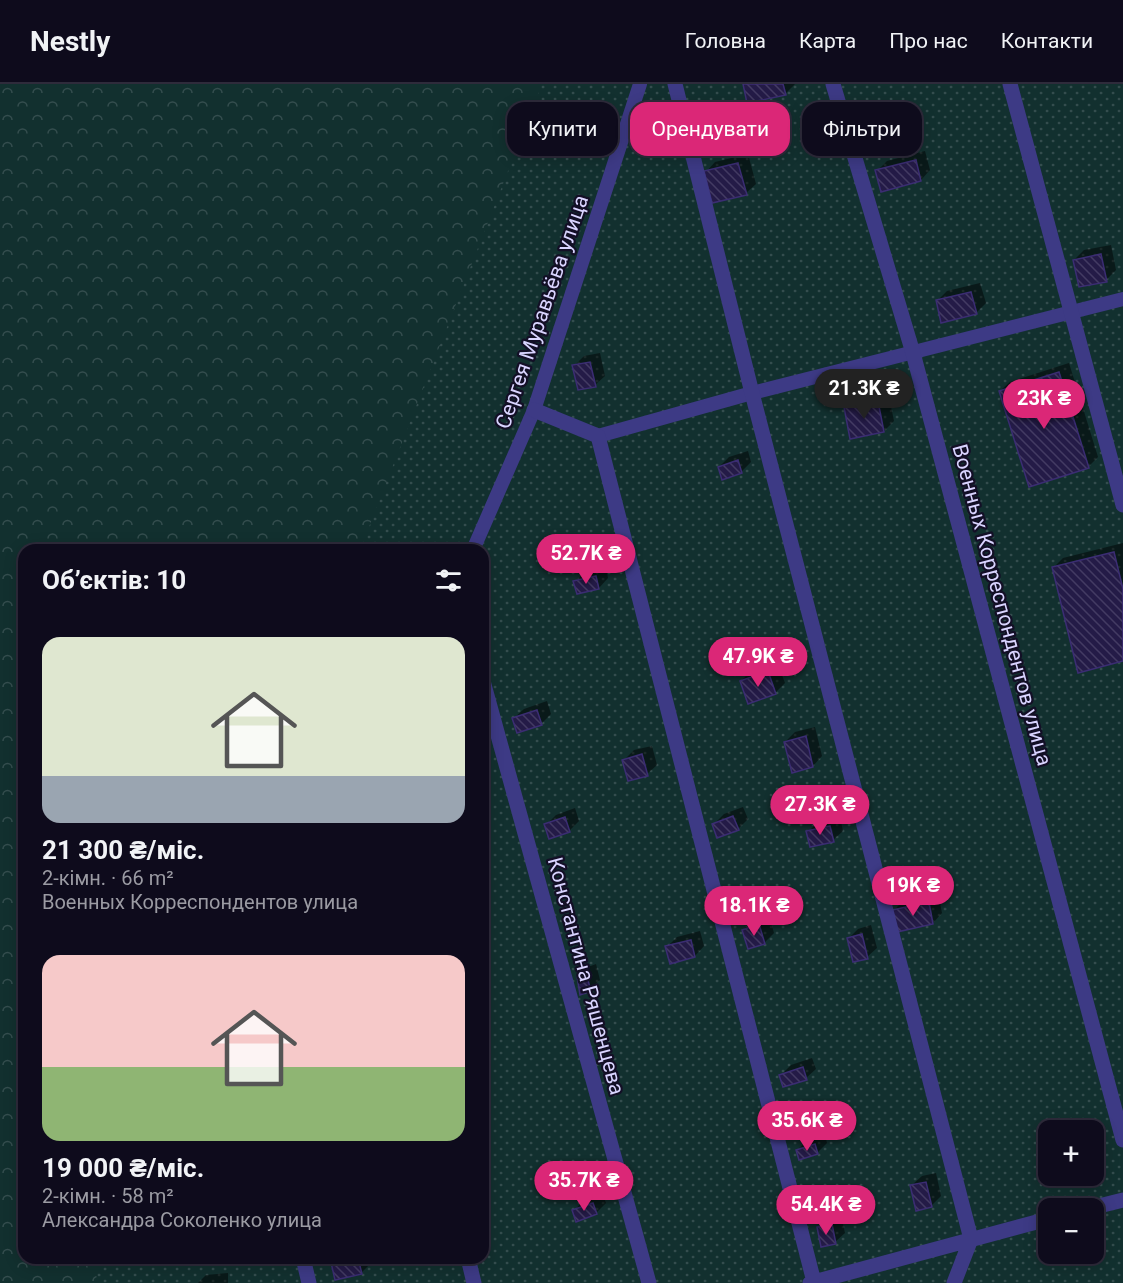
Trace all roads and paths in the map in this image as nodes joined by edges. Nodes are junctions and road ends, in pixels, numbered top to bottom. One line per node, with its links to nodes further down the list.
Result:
1 (640, 84): 9 (lane, Сергея Муравьёва улица)
2 (675, 84): 8 (street)
3 (833, 84): 7 (street, Военных Корреспондентов улица)
4 (1010, 84): 6 (street)
5 (1123, 299): 6 (lane)
6 (1072, 314): 7 (lane); 11 (street)
7 (913, 354): 8 (lane); 14 (street, Военных Корреспондентов улица)
8 (752, 393): 10 (lane); 18 (street)
9 (534, 410): 10 (street); 12 (lane, Сергея Муравьёва улица)
10 (597, 436): 21 (street)
11 (1123, 505)
12 (476, 544)
13 (489, 703): 24 (street, Константина Ряшенцева)
14 (1123, 1140)
15 (1123, 1200): 16 (street)
16 (1104, 1205)
17 (1038, 1222): 18 (street)
18 (971, 1239): 21 (street); 25 (street)
19 (304, 1264): 22 (street)
20 (469, 1264): 23 (street)
21 (812, 1282)
22 (309, 1283)
23 (474, 1283)
24 (649, 1283)
25 (954, 1283)

